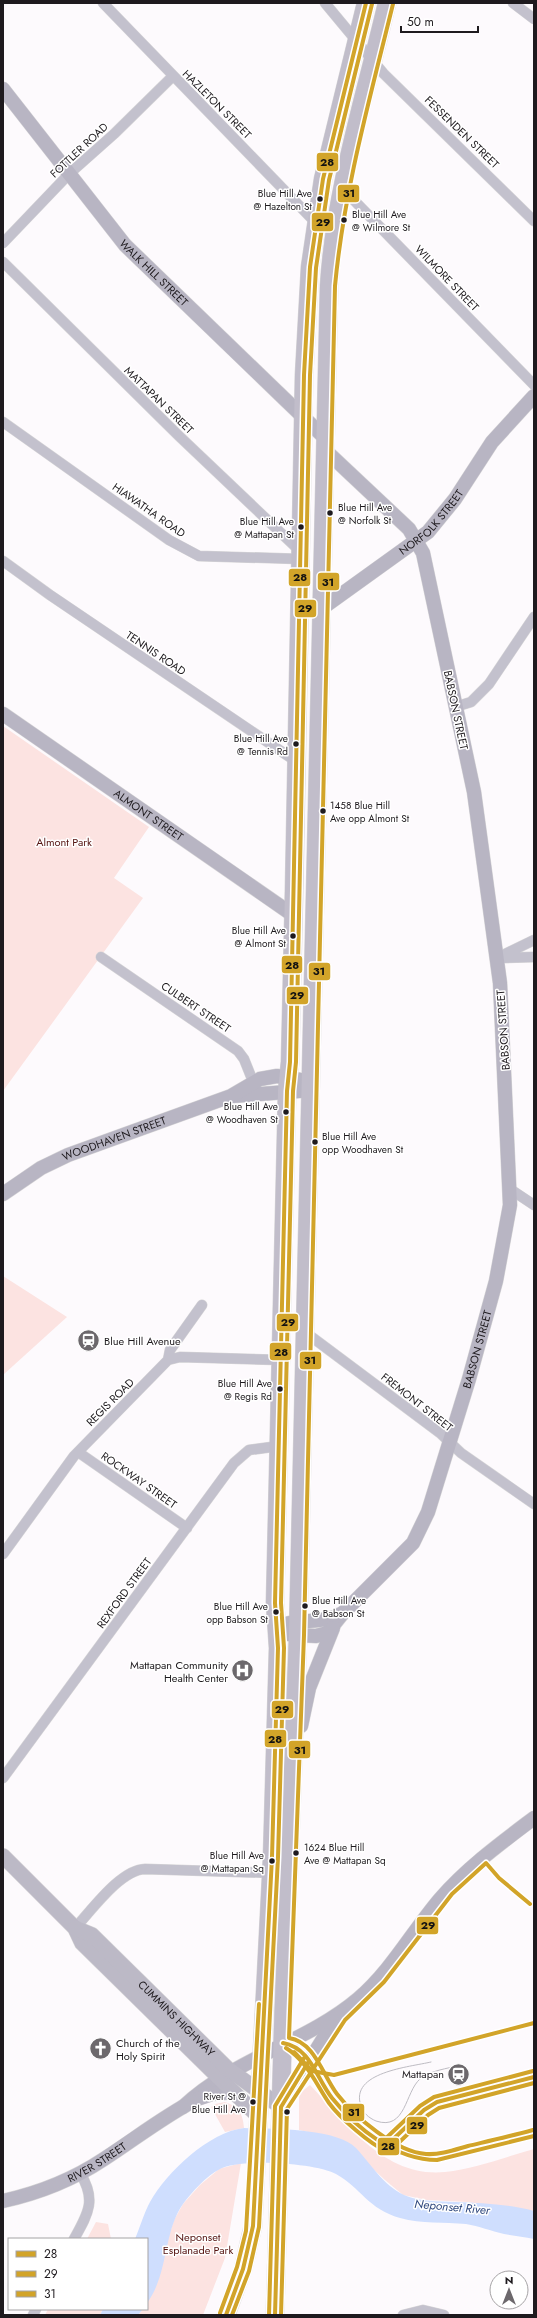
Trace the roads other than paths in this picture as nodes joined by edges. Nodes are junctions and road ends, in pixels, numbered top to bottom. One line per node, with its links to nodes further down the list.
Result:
1 (103, 3): 9 (street, HAZLETON STREET)
2 (325, 3): 7 (street, FESSENDEN STREET)
3 (366, 3): 7 (highway)
4 (387, 3): 8 (highway)
5 (513, 3): 6 (street)
6 (534, 18)
7 (357, 41): 8 (street, FESSENDEN STREET); 14 (highway)
8 (373, 60): 12 (highway); 13 (street, FESSENDEN STREET)
9 (172, 76): 11 (street, FOTTLER ROAD); 14 (street, HAZLETON STREET)
10 (3, 89): 11 (main road, WALK HILL STREET)
11 (69, 174): 15 (street, FOTTLER ROAD); 19 (main road, WALK HILL STREET)
12 (342, 188): 17 (street, WILMORE STREET); 21 (highway)
13 (534, 221)
14 (315, 222): 19 (highway)
15 (3, 243)
16 (3, 262): 23 (street, MATTAPAN STREET)
17 (534, 385)
18 (534, 396): 22 (main road, NORFOLK STREET)
19 (303, 417): 21 (main road, WALK HILL STREET); 23 (highway)
20 (3, 422): 23 (street, HIAWATHA ROAD)
21 (325, 444): 22 (main road, BABSON STREET); 26 (highway)
22 (417, 541): 26 (main road, NORFOLK STREET); 28 (main road, BABSON STREET)
23 (301, 556): 25 (highway)
24 (3, 561): 30 (street, TENNIS ROAD)
25 (299, 609): 26 (main road); 30 (highway)
26 (321, 609): 37 (highway)
27 (534, 617): 28 (street)
28 (455, 707): 35 (main road, BABSON STREET)
29 (3, 714): 31 (main road, ALMONT STREET)
30 (297, 762): 31 (highway)
31 (293, 915): 36 (highway)
32 (534, 940): 35 (street)
33 (102, 957): 38 (street, CULBERT STREET)
34 (534, 957): 35 (street)
35 (497, 958): 39 (main road, BABSON STREET)
36 (288, 1084): 37 (main road, WOODHAVEN STREET); 38 (main road, WOODHAVEN STREET); 45 (highway)
37 (312, 1086): 43 (highway)
38 (256, 1088): 40 (main road, WOODHAVEN STREET)
39 (510, 1189): 41 (street); 46 (main road, BABSON STREET)
40 (3, 1194)
41 (534, 1204)
42 (202, 1305): 44 (street)
43 (305, 1332): 46 (street, FREMONT STREET); 54 (highway)
44 (168, 1360): 45 (street); 48 (street, REGIS ROAD)
45 (281, 1360): 47 (highway)
46 (450, 1442): 49 (street, FREMONT STREET); 52 (main road, BABSON STREET)
47 (279, 1446): 50 (street, REXFORD STREET); 53 (highway)
48 (78, 1452): 50 (street, ROCKWAY STREET); 51 (street, REGIS ROAD)
49 (534, 1504)
50 (187, 1528): 59 (street, REXFORD STREET)
51 (3, 1554)
52 (343, 1613): 54 (main road, BABSON STREET); 55 (main road, BABSON STREET)
53 (277, 1628): 54 (main road, BABSON STREET); 56 (highway)
54 (298, 1628): 55 (main road, BABSON STREET); 57 (highway)
55 (332, 1628): 58 (main road)
56 (277, 1691): 57 (highway); 62 (highway)
57 (296, 1692): 58 (highway)
58 (294, 1761): 63 (highway)
59 (3, 1778)
60 (534, 1818): 65 (main road, RIVER STREET)
61 (3, 1856): 64 (main road, CUMMINS HIGHWAY)
62 (271, 1873): 63 (street); 64 (street); 67 (highway)
63 (290, 1873): 66 (highway)
64 (75, 1928): 68 (main road, CUMMINS HIGHWAY)
65 (350, 2005): 66 (main road, RIVER STREET); 72 (main road, RIVER STREET)
66 (283, 2043): 67 (main road, RIVER STREET); 72 (highway)
67 (262, 2054): 68 (main road, RIVER STREET); 70 (highway)
68 (225, 2075): 69 (main road, CUMMINS HIGHWAY); 70 (main road, CUMMINS HIGHWAY); 71 (main road, RIVER STREET)
69 (233, 2092): 71 (main road, RIVER STREET); 73 (main road, CUMMINS HIGHWAY)
70 (260, 2092): 72 (main road, CUMMINS HIGHWAY); 73 (highway)
71 (183, 2107): 74 (main road, RIVER STREET)
72 (281, 2113): 78 (highway)
73 (258, 2116): 77 (highway)
74 (80, 2173): 75 (main road, RIVER STREET); 76 (street)
75 (3, 2201)
76 (75, 2238)
77 (226, 2315)
78 (275, 2315)
79 (403, 2315): 80 (street)
80 (444, 2315)

